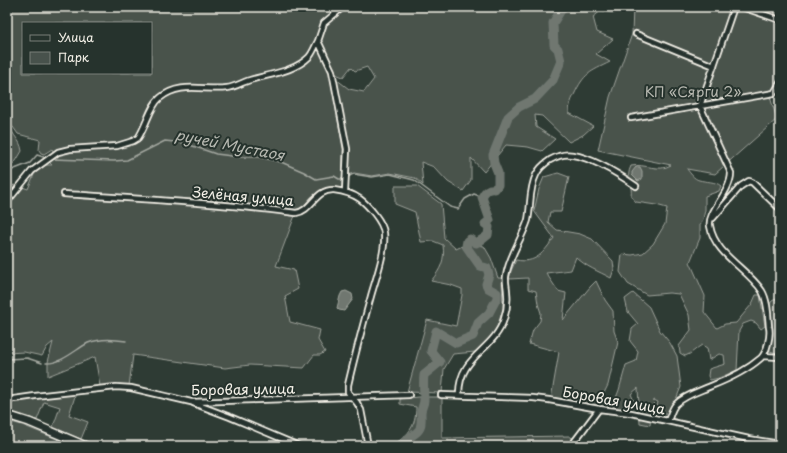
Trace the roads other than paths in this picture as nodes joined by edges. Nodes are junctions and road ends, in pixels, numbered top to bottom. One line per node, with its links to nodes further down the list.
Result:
1 (343, 7): 6 (street)
2 (734, 7): 7 (street)
3 (742, 7): 4 (street)
4 (780, 20)
5 (636, 34): 7 (street)
6 (318, 41): 12 (street); 14 (street)
7 (714, 66): 9 (street)
8 (780, 83): 9 (street)
9 (700, 106): 10 (street); 16 (street)
10 (631, 118)
11 (636, 186): 19 (street)
12 (345, 192): 13 (street, Зелёная улица); 22 (street, Зелёная улица)
13 (64, 194)
14 (7, 202)
15 (780, 207): 16 (street)
16 (709, 224): 17 (street)
17 (763, 356): 18 (street); 27 (street)
18 (780, 357)
19 (459, 394): 21 (street, Боровая улица); 25 (street, Боровая улица)
20 (409, 395): 22 (street, Боровая улица)
21 (441, 395)
22 (352, 397): 24 (street, Боровая улица); 33 (street, Зелёная улица)
23 (7, 400): 24 (street, Боровая улица)
24 (191, 402): 32 (street)
25 (598, 409): 27 (street, Боровая улица); 34 (street)
26 (7, 415): 28 (main road)
27 (668, 421): 29 (street, Боровая улица)
28 (67, 438): 30 (street); 31 (main road)
29 (780, 444)
30 (65, 446)
31 (86, 446)
32 (299, 446)
33 (368, 446)
34 (571, 446)

